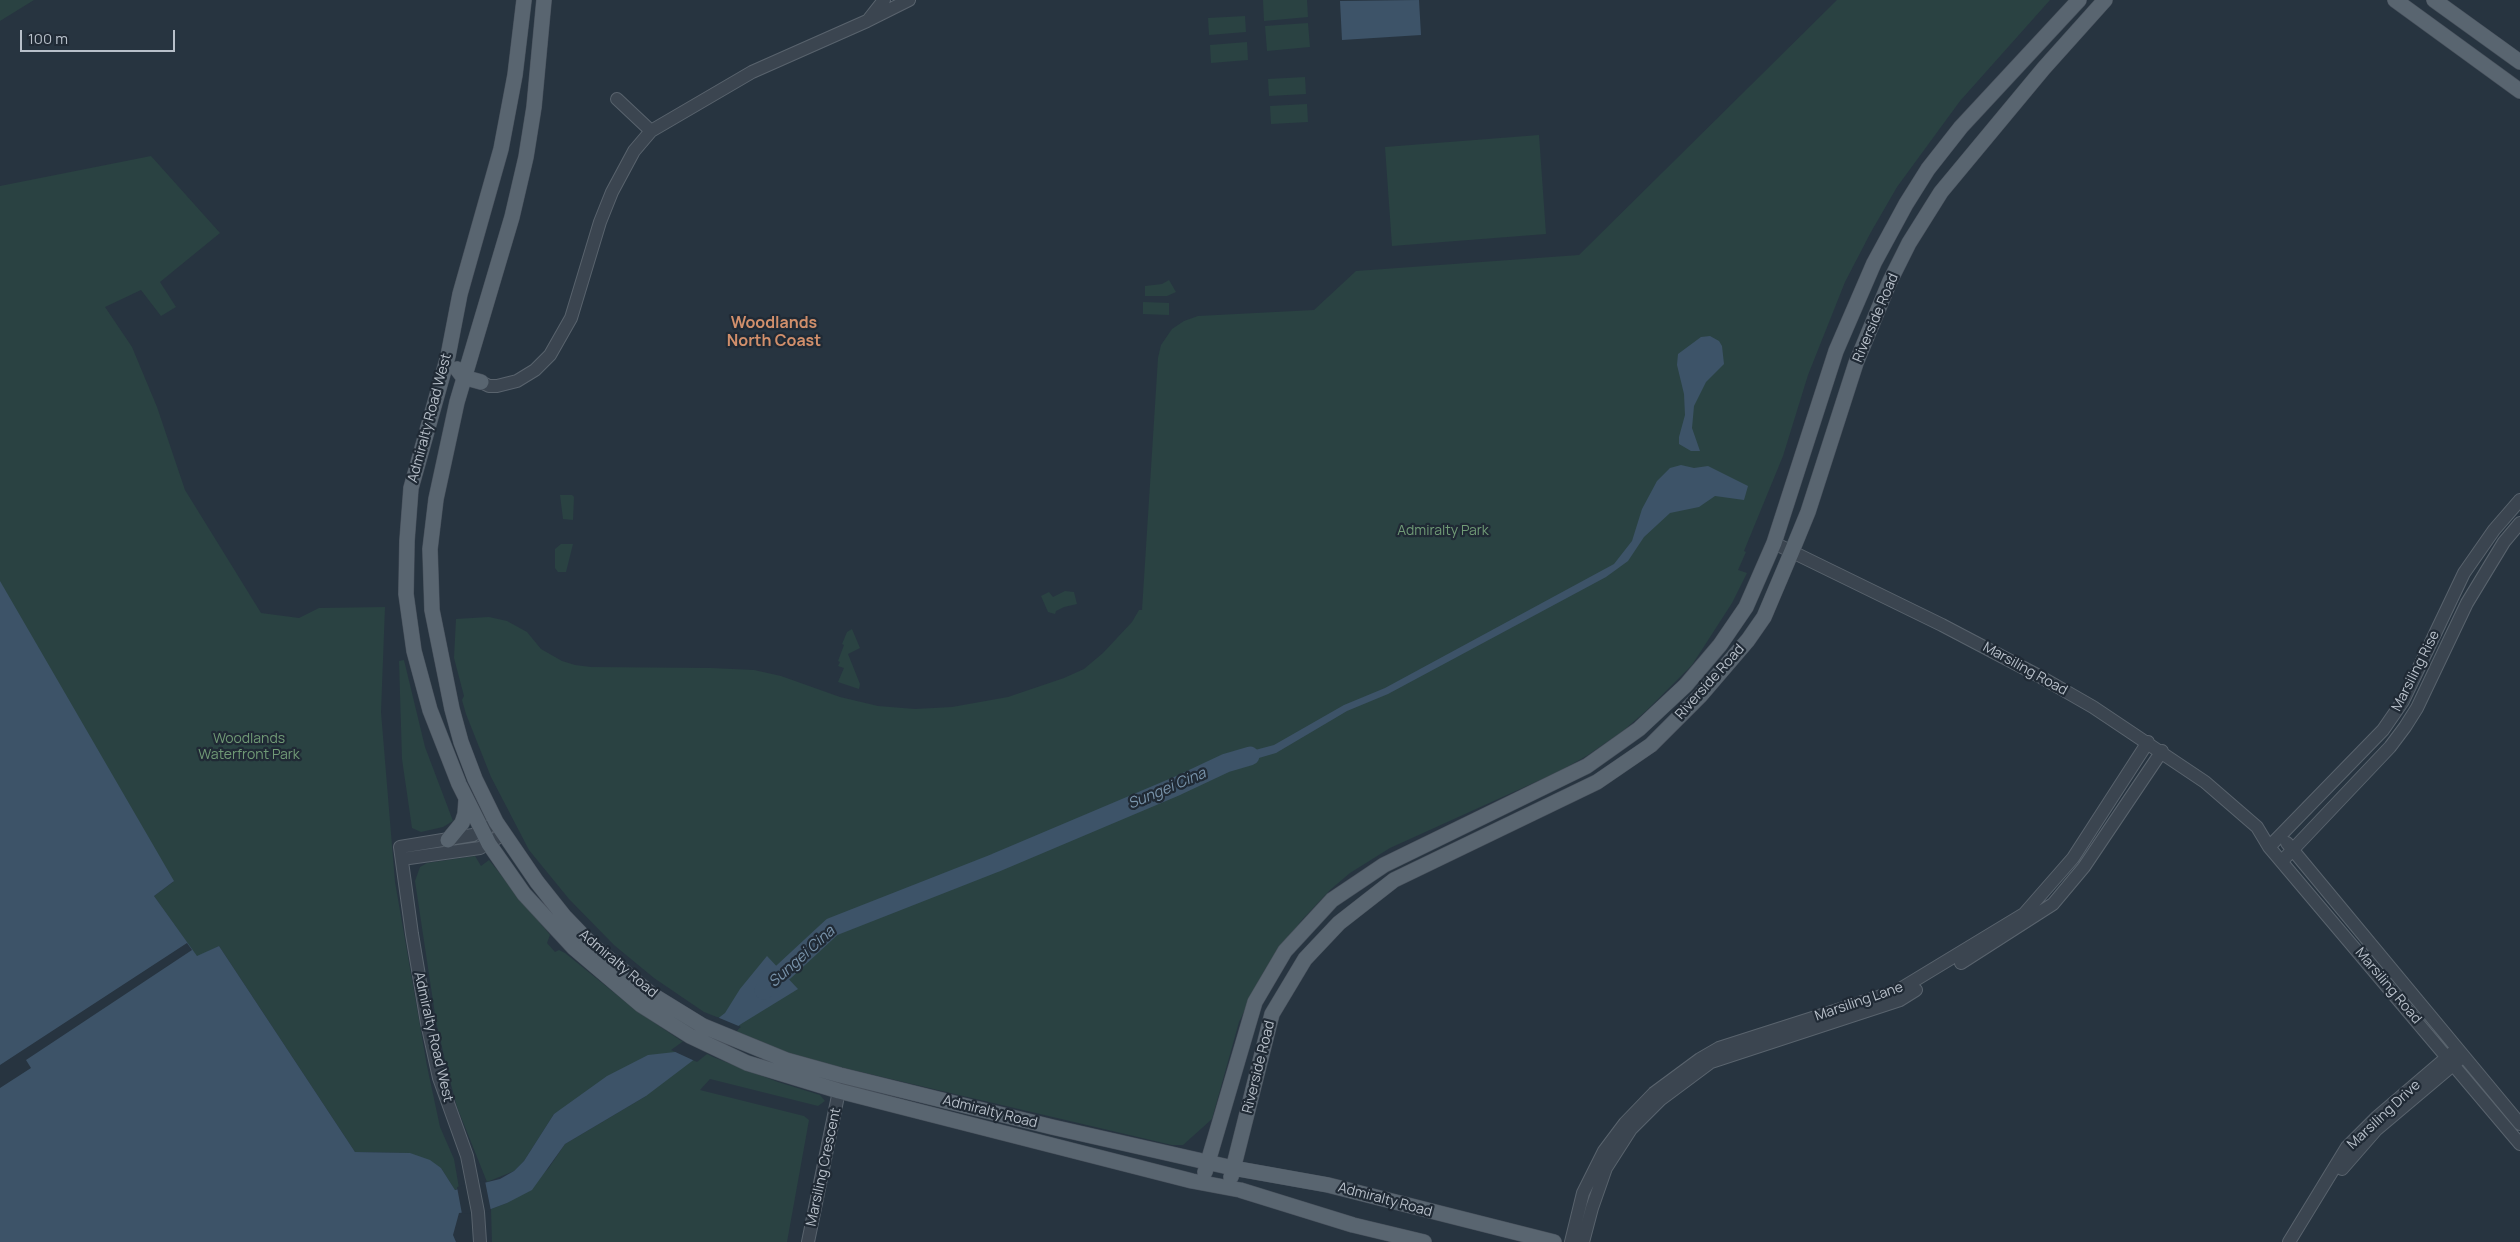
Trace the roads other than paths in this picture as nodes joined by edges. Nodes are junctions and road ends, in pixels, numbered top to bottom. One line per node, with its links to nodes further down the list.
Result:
1 (524, 0): 14 (main road, Admiralty Road West)
2 (544, 0): 15 (main road, Admiralty Road West)
3 (884, 0): 9 (street)
4 (909, 0): 9 (street)
5 (2078, 0): 21 (main road, Riverside Road)
6 (2105, 0): 22 (main road, Riverside Road)
7 (2395, 0): 11 (main road)
8 (2434, 0): 10 (main road)
9 (867, 21): 13 (street)
10 (2520, 62)
11 (2520, 91)
12 (617, 99): 13 (street)
13 (651, 131): 16 (street)
14 (448, 356): 15 (main road); 17 (main road, Admiralty Road West)
15 (463, 377): 16 (main road); 17 (main road); 18 (main road, Admiralty Road West)
16 (481, 382): 18 (main road)
17 (439, 390): 25 (main road, Admiralty Road West)
18 (457, 402): 27 (main road, Admiralty Road West)
19 (2520, 500): 28 (street, Marsiling Rise)
20 (2520, 523): 32 (street, Marsiling Rise)
21 (1774, 543): 22 (street, Marsiling Road); 40 (main road, Riverside Road)
22 (1792, 551): 23 (street, Marsiling Road); 41 (main road, Riverside Road)
23 (2148, 742): 24 (street, Marsiling Road); 35 (street, Marsiling Lane)
24 (2162, 751): 26 (street, Marsiling Road); 35 (street, Marsiling Lane)
25 (466, 800): 29 (main road, Admiralty Road West); 30 (main road)
26 (2257, 827): 28 (street, Marsiling Road); 31 (street, Marsiling Road)
27 (500, 828): 29 (street); 40 (main road, Admiralty Road)
28 (2280, 835): 31 (street, Marsiling Rise); 32 (street, Marsiling Road)
29 (485, 837): 30 (street); 33 (street); 37 (main road, Admiralty Road)
30 (448, 840): 33 (street)
31 (2269, 847): 34 (street, Marsiling Road)
32 (2292, 850): 34 (street, Marsiling Rise); 36 (street, Marsiling Road)
33 (401, 853): 44 (street, Admiralty Road West)
34 (2282, 861): 36 (street, Marsiling Road)
35 (1760, 1039): 48 (street, Marsiling Lane); 49 (street, Marsiling Lane)
36 (2455, 1057): 38 (street, Marsiling Road); 39 (street, Marsiling Road); 50 (street, Marsiling Drive); 51 (street, Marsiling Drive)
37 (839, 1091): 42 (main road, Admiralty Road); 45 (street, Marsiling Crescent)
38 (2520, 1124)
39 (2520, 1144)
40 (1207, 1162): 41 (main road, Admiralty Road); 42 (main road, Riverside Road)
41 (1233, 1168): 43 (main road, Riverside Road); 47 (main road, Admiralty Road)
42 (1203, 1183): 43 (main road, Admiralty Road)
43 (1228, 1188): 46 (main road, Admiralty Road)
44 (480, 1242)
45 (808, 1242)
46 (1424, 1242)
47 (1554, 1242)
48 (1571, 1242)
49 (1583, 1242)
50 (2290, 1242)
51 (2300, 1242)

